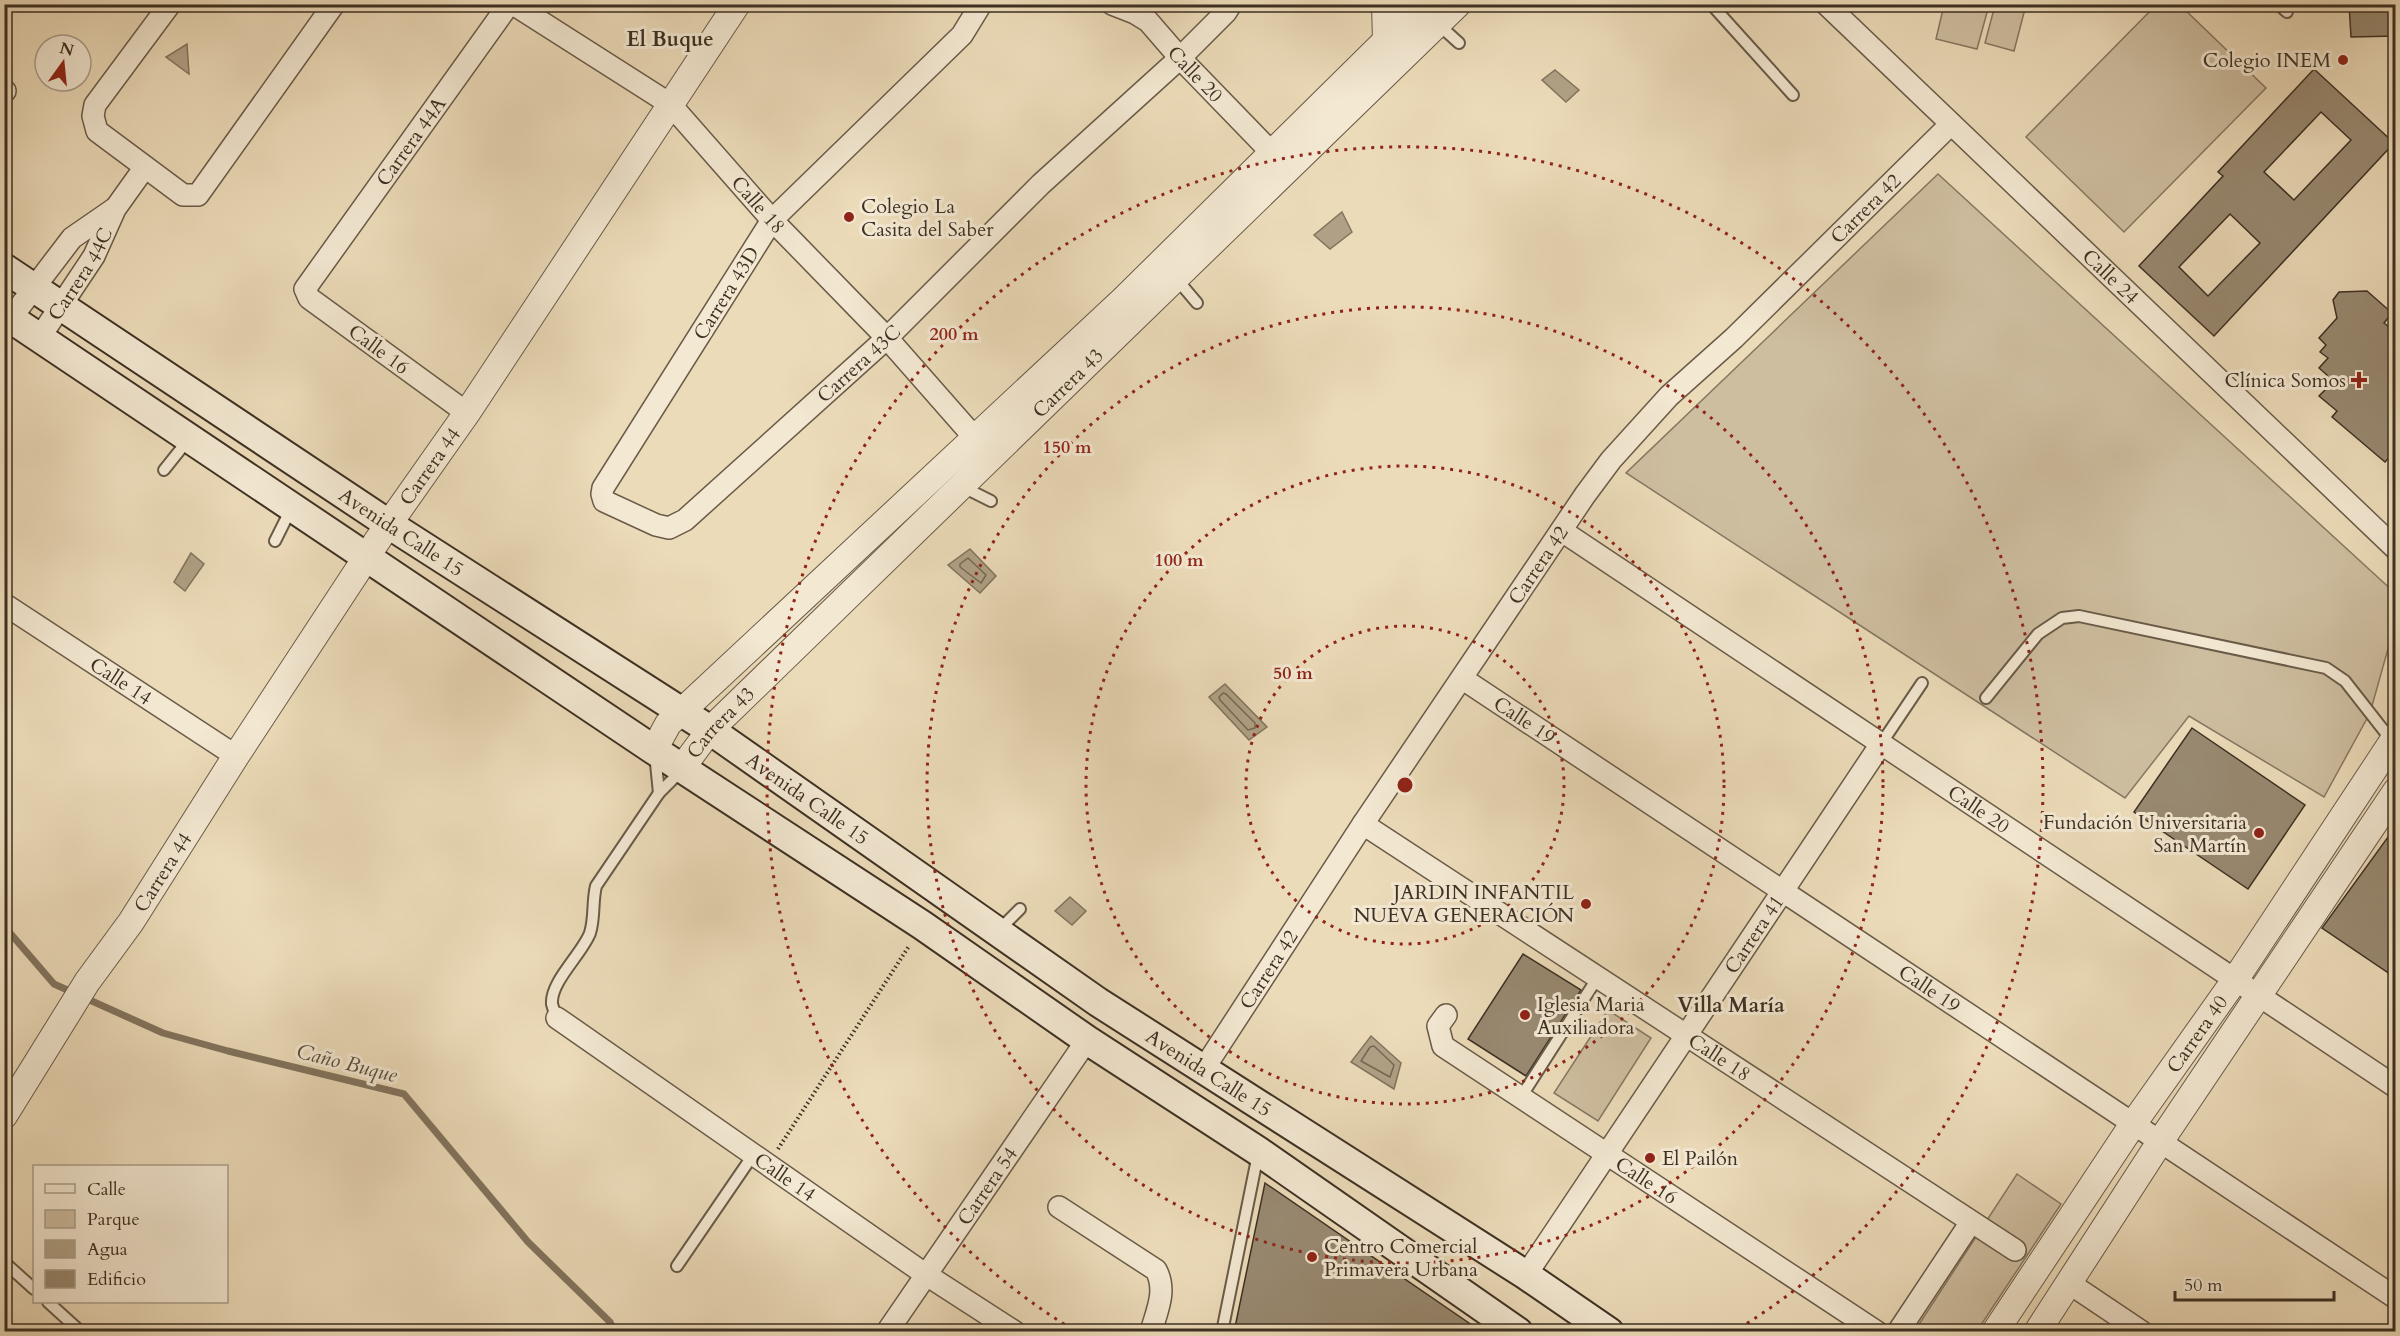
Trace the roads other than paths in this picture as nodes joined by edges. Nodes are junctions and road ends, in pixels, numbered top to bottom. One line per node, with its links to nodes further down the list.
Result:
1 (170, 4): 20 (street)
2 (334, 4): 20 (street)
3 (511, 4): 17 (street, Calle 18); 25 (street, Carrera 44A)
4 (736, 4): 17 (street, Carrera 44)
5 (981, 4): 22 (street, Carrera 43D)
6 (1112, 4): 15 (street, Calle 20)
7 (1231, 4): 15 (street, Carrera 43C)
8 (1385, 4): 13 (street)
9 (1458, 4): 12 (street, Carrera 43)
10 (1711, 4): 16 (lane)
11 (1826, 4): 18 (street, Calle 24)
12 (1427, 12): 13 (street, Carrera 43); 14 (lane); 24 (street, Carrera 43)
13 (1386, 42): 19 (street, Carrera 43)
14 (1459, 43)
15 (1180, 58): 19 (street, Calle 20); 31 (street, Carrera 43C)
16 (1793, 95)
17 (670, 104): 22 (street, Calle 18); 32 (street, Carrera 44)
18 (1951, 124): 41 (street, Carrera 42); 43 (street, Calle 24)
19 (1272, 153): 24 (street, Carrera 43)
20 (145, 167): 21 (street, Carrera 44C)
21 (115, 209): 26 (street, Carrera 44C); 28 (street, Carrera 44C)
22 (772, 220): 31 (street, Calle 18); 40 (street, Carrera 43D)
23 (4, 268): 26 (main road, Avenida Calle 15)
24 (1169, 270): 27 (lane); 33 (street, Carrera 43); 36 (street, Carrera 43)
25 (311, 278): 32 (street, Calle 16)
26 (34, 288): 28 (main road, Avenida Calle 15); 29 (street, Carrera 44C)
27 (1197, 303)
28 (62, 306): 30 (street, Carrera 44C); 39 (main road, Avenida Calle 15)
29 (8, 316): 30 (main road, Avenida Calle 15)
30 (40, 337): 34 (main road, Avenida Calle 15)
31 (887, 338): 33 (street, Calle 18); 40 (street, Carrera 43C)
32 (467, 413): 39 (street, Carrera 44)
33 (974, 437): 49 (street, Carrera 43)
34 (189, 438): 35 (lane); 38 (main road, Avenida Calle 15)
35 (164, 470)
36 (961, 486): 37 (lane); 50 (street, Carrera 43)
37 (991, 501)
38 (292, 507): 42 (lane); 44 (main road, Avenida Calle 15)
39 (390, 525): 44 (street, Carrera 44); 49 (main road, Avenida Calle 15)
40 (656, 525)
41 (1562, 531): 46 (street, Carrera 42); 52 (street, Calle 20)
42 (275, 541)
43 (2396, 549)
44 (367, 558): 53 (main road, Avenida Calle 15); 54 (street, Carrera 44)
45 (4, 604): 54 (street, Calle 14)
46 (1463, 679): 58 (street, Carrera 42); 59 (street, Calle 19)
47 (1922, 683): 52 (lane, Carrera 41)
48 (1986, 698): 51 (lane)
49 (681, 712): 50 (main road, Avenida Calle 15); 53 (street, Carrera 43)
50 (710, 730): 55 (street, Carrera 43); 61 (main road, Avenida Calle 15)
51 (2394, 738): 63 (street, Carrera 40)
52 (1881, 744): 59 (street, Carrera 41); 63 (street, Calle 20)
53 (654, 750): 55 (main road, Avenida Calle 15); 57 (lane, Carrera 43)
54 (236, 756): 72 (street, Carrera 44)
55 (683, 769): 57 (lane, Carrera 43); 68 (main road, Avenida Calle 15)
56 (2396, 791): 64 (street, Carrera 40)
57 (659, 793): 66 (lane, Carrera 43)
58 (1363, 824): 62 (street, Calle 18); 69 (street, Carrera 42)
59 (1782, 891): 67 (street, Carrera 41); 73 (street, Calle 19)
60 (1020, 909): 61 (lane)
61 (997, 932): 69 (main road, Avenida Calle 15)
62 (1598, 977): 67 (street, Calle 18); 71 (lane)
63 (2235, 980): 64 (street, Calle 20); 73 (street, Carrera 40)
64 (2258, 996): 70 (street, Calle 20); 74 (street, Carrera 40)
65 (1446, 1015): 71 (street, Calle 16)
66 (556, 1018): 77 (street, Calle 14)
67 (1685, 1034): 76 (street, Carrera 41); 79 (street, Calle 18)
68 (1087, 1040): 75 (main road, Avenida Calle 15); 83 (street, Carrera 54)
69 (1203, 1070): 84 (main road, Avenida Calle 15)
70 (2396, 1087)
71 (1521, 1097): 76 (street, Calle 16)
72 (4, 1116)
73 (2133, 1124): 74 (street, Calle 19); 98 (street, Carrera 40)
74 (2160, 1142): 85 (street, Carrera 40); 87 (street, Calle 19)
75 (1258, 1151): 93 (lane); 94 (main road, Avenida Calle 15)
76 (1605, 1153): 84 (street, Carrera 41); 96 (street, Calle 16)
77 (760, 1160): 82 (lane); 83 (street, Calle 14)
78 (1059, 1208): 92 (street)
79 (1971, 1222): 80 (street, Calle 18); 97 (street)
80 (2015, 1250)
81 (4, 1262): 86 (lane)
82 (677, 1266)
83 (925, 1274): 90 (street, Carrera 54); 91 (street, Calle 14)
84 (1526, 1275): 95 (main road, Avenida Calle 15)
85 (2069, 1283): 99 (street, Carrera 40); 100 (street)
86 (33, 1288)
87 (2396, 1298)
88 (49, 1303): 89 (lane)
89 (81, 1332)
90 (887, 1332)
91 (1015, 1332)
92 (1151, 1332)
93 (1222, 1332)
94 (1518, 1332)
95 (1609, 1332)
96 (1877, 1332)
97 (1898, 1332)
98 (1995, 1332)
99 (2037, 1332)
100 (2142, 1332)

